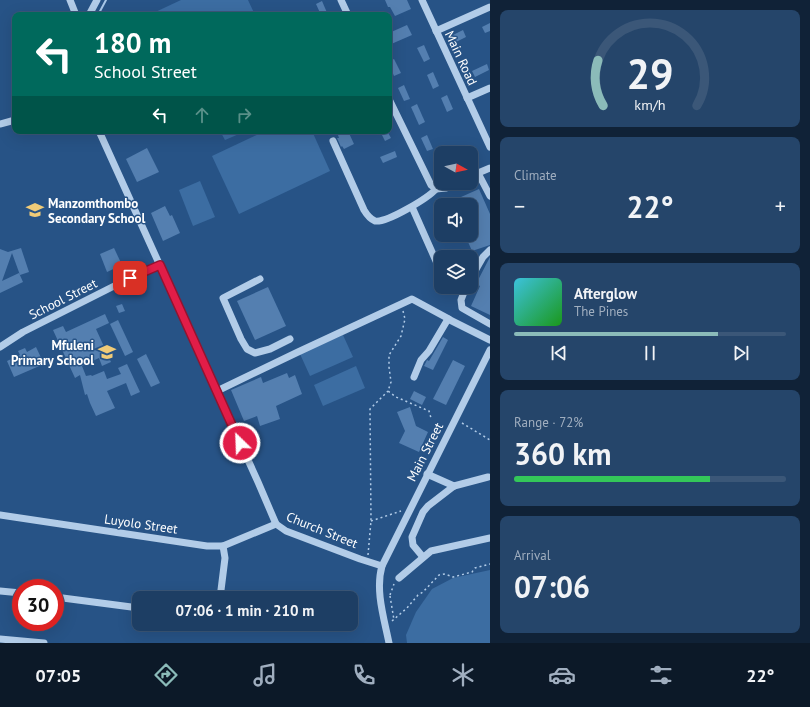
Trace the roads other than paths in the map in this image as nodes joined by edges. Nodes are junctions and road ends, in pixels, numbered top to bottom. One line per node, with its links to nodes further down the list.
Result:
1 (70, 0): 6 (street)
2 (97, 0): 7 (street)
3 (341, 0): 8 (street)
4 (422, 0): 9 (street, Main Road)
5 (490, 7): 9 (street)
6 (75, 12)
7 (91, 12)
8 (347, 12)
9 (436, 31): 11 (street, Main Road)
10 (490, 88): 11 (street)
11 (467, 98): 17 (street, Main Road)
12 (392, 105): 21 (street)
13 (12, 121): 14 (street)
14 (0, 124)
15 (99, 134): 27 (street, Church Street)
16 (333, 141): 24 (street)
17 (490, 147)
18 (490, 168): 19 (street)
19 (478, 173)
20 (478, 180): 23 (street)
21 (434, 187)
22 (435, 190): 24 (street)
23 (490, 196)
24 (412, 207): 26 (street)
25 (490, 250): 28 (street)
26 (434, 256)
27 (160, 265): 35 (street, School Street); 40 (street, Church Street)
28 (478, 266)
29 (260, 279): 36 (street)
30 (463, 294): 32 (street)
31 (449, 319): 34 (street); 38 (street); 39 (street)
32 (490, 324)
33 (290, 339): 36 (street)
34 (490, 340)
35 (0, 347)
36 (270, 349): 38 (street)
37 (490, 350): 41 (street, Main Street)
38 (277, 362): 40 (street)
39 (414, 377)
40 (217, 391): 45 (street, Church Street)
41 (427, 474): 43 (street); 49 (street, Main Street)
42 (488, 477): 43 (street)
43 (454, 486): 48 (street)
44 (0, 515): 47 (street, Luyolo Street)
45 (276, 524): 47 (street, Luyolo Street); 49 (street, Church Street)
46 (490, 538): 48 (street)
47 (223, 546): 52 (street)
48 (423, 557): 50 (street)
49 (382, 566): 58 (street, Main Street)
50 (399, 578)
51 (0, 591): 53 (street)
52 (221, 591)
53 (12, 592)
54 (64, 598): 55 (street)
55 (132, 607)
56 (0, 639): 57 (street)
57 (44, 643)
58 (389, 643)

